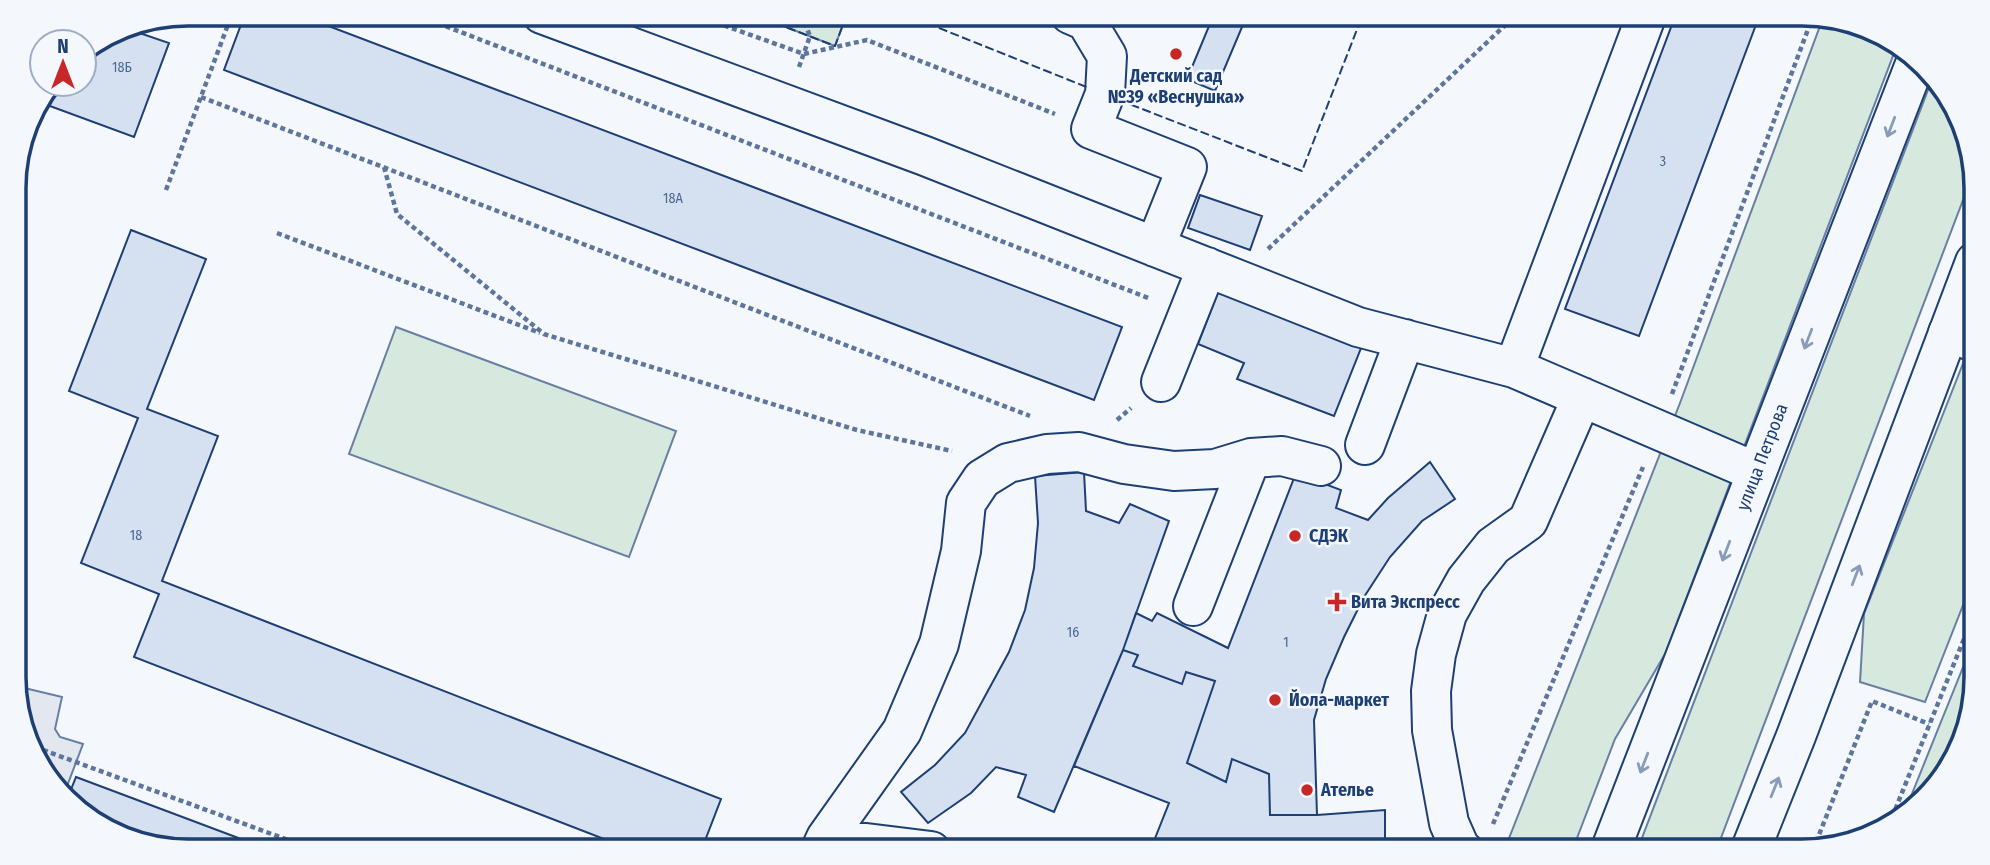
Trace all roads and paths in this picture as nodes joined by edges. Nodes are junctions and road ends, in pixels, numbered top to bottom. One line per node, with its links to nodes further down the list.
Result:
1 (1090, 26): 13 (main road)
2 (1503, 26): 18 (path)
3 (1642, 26): 23 (main road)
4 (227, 27): 11 (path)
5 (447, 27): 19 (path)
6 (577, 27): 12 (main road)
7 (727, 27): 9 (path)
8 (806, 27): 9 (path)
9 (804, 54): 12 (path); 13 (path)
10 (1912, 71): 32 (main road, улица Петрова, one-way to 32)
11 (201, 97): 14 (path); 15 (path)
12 (786, 104): 17 (main road)
13 (1091, 129): 17 (main road)
14 (384, 167): 20 (path); 26 (path)
15 (166, 190)
16 (277, 233): 20 (path)
17 (1155, 247): 18 (main road)
18 (1222, 273): 19 (main road); 22 (main road)
19 (1188, 314): 24 (main road)
20 (544, 334): 30 (path)
21 (1961, 338): 41 (main road, one-way to 21)
22 (1405, 339): 23 (main road); 27 (main road)
23 (1514, 368): 25 (main road)
24 (1161, 382): 28 (path)
25 (1582, 397): 32 (main road); 39 (main road)
26 (1042, 420)
27 (1365, 445)
28 (1079, 452): 29 (main road); 30 (main road)
29 (1251, 458): 31 (main road); 33 (main road)
30 (1008, 463): 43 (main road)
31 (1321, 466)
32 (1756, 472): 40 (main road, улица Петрова, one-way to 40)
33 (1193, 606)
34 (1964, 639): 35 (path)
35 (1930, 724): 37 (path); 38 (path)
36 (45, 751): 42 (path)
37 (1896, 808)
38 (1818, 837)
39 (1456, 838)
40 (1615, 838)
41 (1755, 838)
42 (285, 839)
43 (827, 839)

